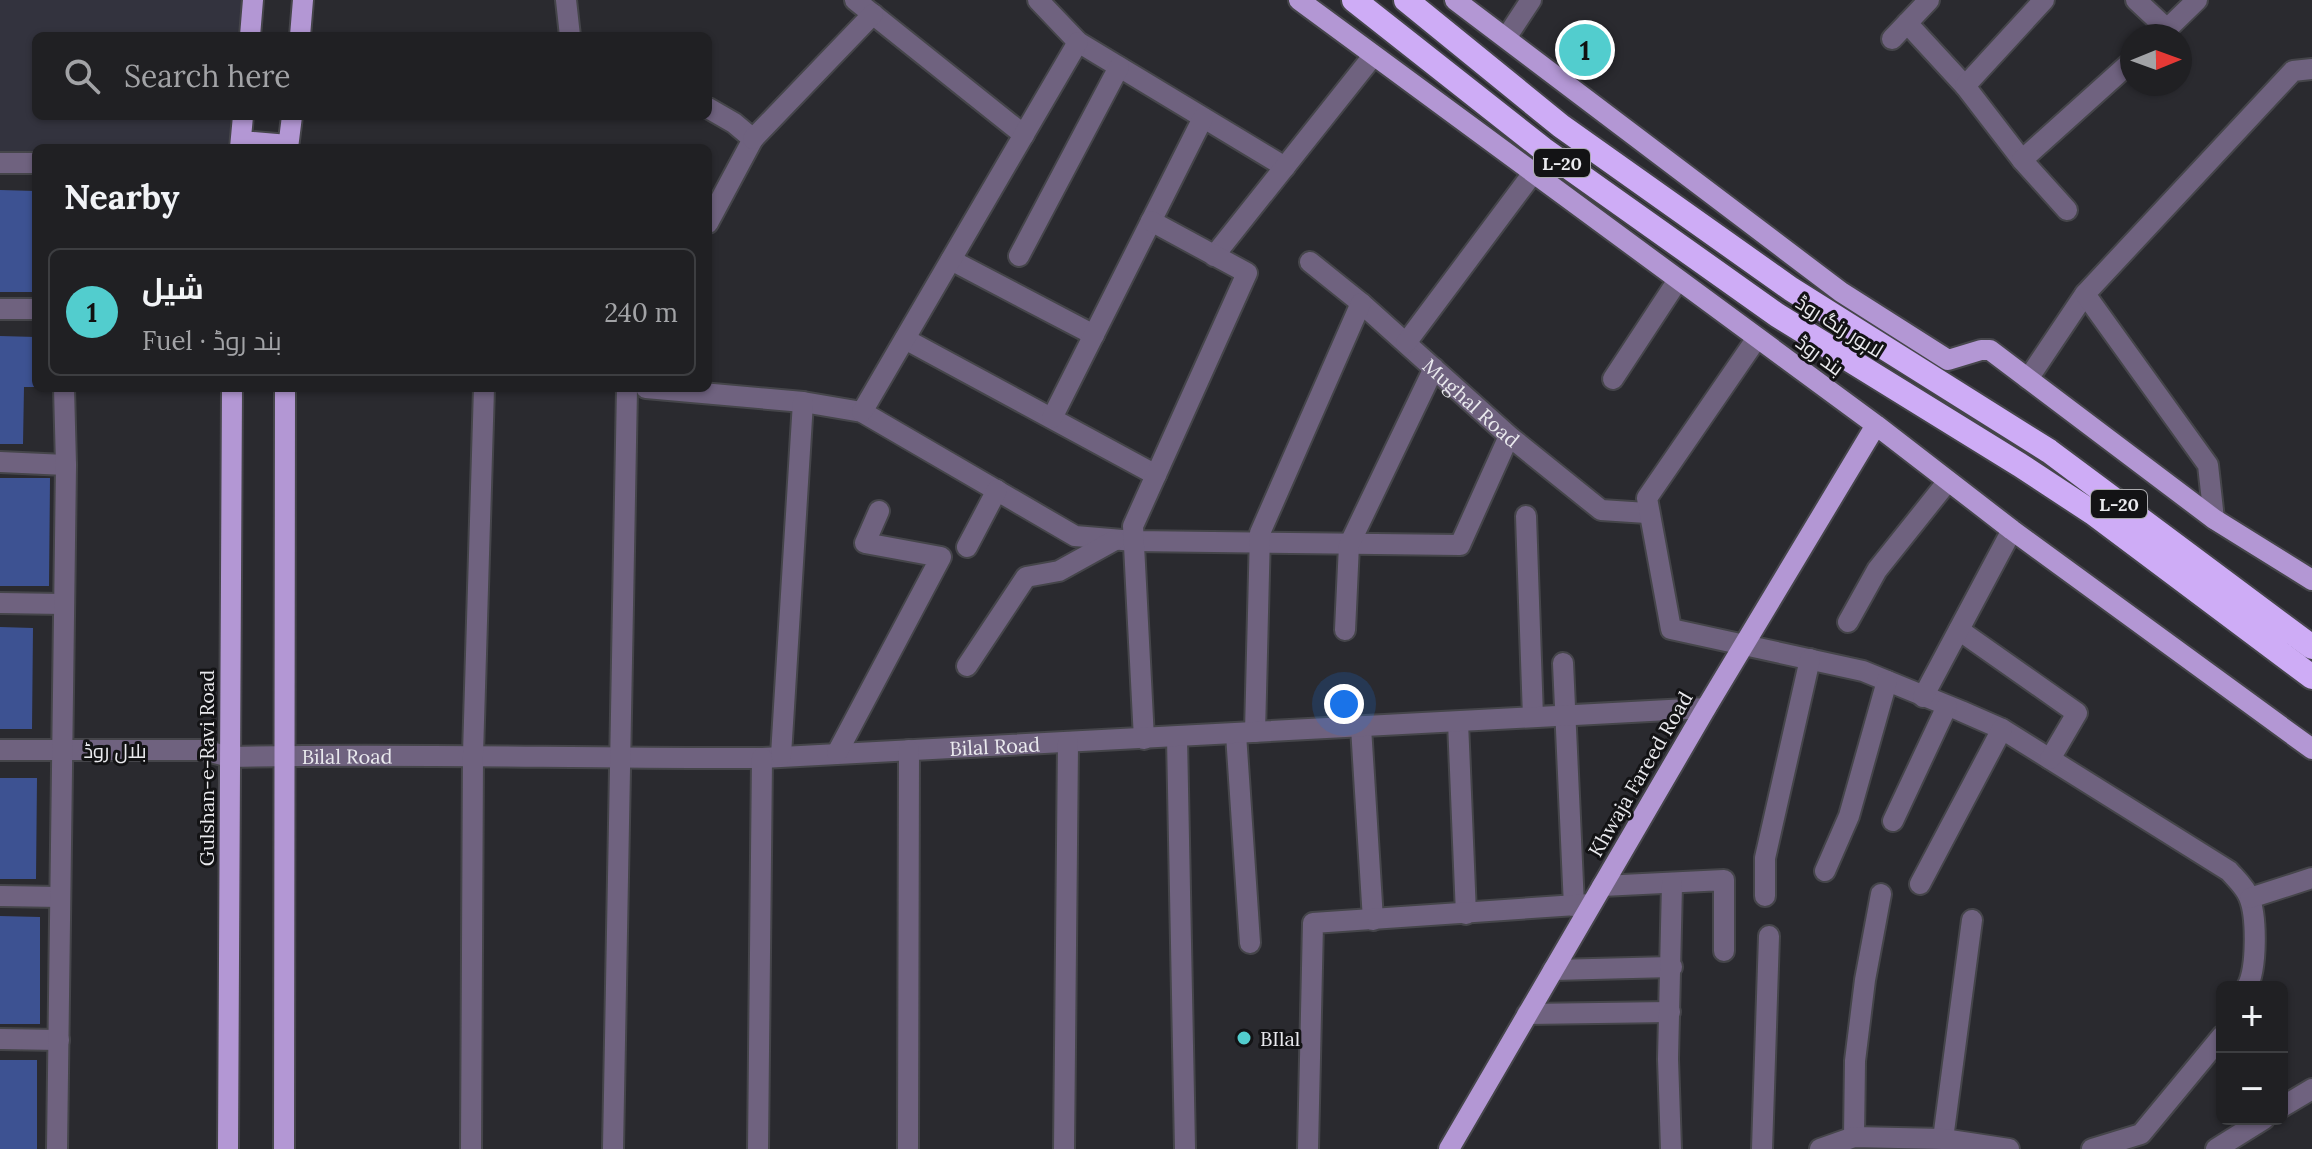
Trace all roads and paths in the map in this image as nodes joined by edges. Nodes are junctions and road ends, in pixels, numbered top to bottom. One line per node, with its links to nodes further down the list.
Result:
1 (253, 0): 19 (main road)
2 (303, 0): 20 (main road)
3 (566, 0): 21 (street)
4 (855, 0): 15 (street)
5 (1038, 0): 24 (street)
6 (1299, 0): 25 (main road, بند روڈ)
7 (1354, 0): 98 (highway, لاہور رنگ روڈ / L-20)
8 (1406, 0): 94 (highway, لاہور رنگ روڈ / L-20)
9 (1455, 0): 22 (main road)
10 (1531, 0): 22 (street)
11 (1929, 0): 16 (street)
12 (2044, 0): 29 (street)
13 (2136, 0): 17 (street)
14 (2197, 0): 18 (street)
15 (873, 14): 34 (street); 35 (street)
16 (1907, 23): 23 (street); 29 (street)
17 (2156, 24)
18 (2172, 24)
19 (250, 32)
20 (300, 32)
21 (570, 32)
22 (1506, 38): 61 (main road)
23 (1892, 39)
24 (1078, 42): 26 (street); 34 (street)
25 (1373, 56): 41 (street); 42 (main road, بند روڈ)
26 (1119, 67): 31 (street); 46 (street)
27 (2312, 69): 51 (street)
28 (2120, 72): 38 (street)
29 (1965, 86): 38 (street)
30 (712, 110): 35 (street)
31 (1203, 118): 41 (street); 45 (street)
32 (243, 120): 36 (main road)
33 (291, 120): 37 (main road)
34 (1024, 135): 48 (street)
35 (753, 139): 44 (street)
36 (241, 144)
37 (288, 144)
38 (2022, 160): 43 (street)
39 (0, 163): 40 (street)
40 (32, 163)
41 (1285, 167): 47 (street)
42 (1533, 173): 50 (main road, بند روڈ); 58 (street)
43 (2067, 210)
44 (712, 216)
45 (1151, 221): 47 (street); 55 (street)
46 (1019, 256)
47 (1214, 256): 75 (street)
48 (951, 260): 55 (street); 57 (street)
49 (1310, 262): 52 (street, Mughal Road)
50 (1678, 280): 56 (main road, بند روڈ); 60 (street)
51 (2085, 294): 61 (street); 81 (street)
52 (1361, 303): 58 (street, Mughal Road); 84 (street)
53 (0, 309): 54 (street)
54 (32, 309)
55 (1094, 335): 70 (street)
56 (1757, 338): 71 (main road, بند روڈ); 79 (street)
57 (905, 339): 69 (street); 70 (street)
58 (1406, 343): 59 (street, Mughal Road)
59 (1434, 368): 72 (street, Mughal Road); 85 (street)
60 (1613, 379)
61 (2028, 379): 81 (main road)
62 (64, 392): 74 (street)
63 (232, 392): 120 (main road, Gulshan-e-Ravi Road)
64 (285, 392): 118 (main road)
65 (484, 392): 117 (street)
66 (627, 392): 121 (street)
67 (691, 392): 68 (street)
68 (803, 402): 69 (street); 119 (street)
69 (862, 412): 77 (street)
70 (1052, 418): 75 (street)
71 (1876, 425): 76 (main road, بند روڈ); 93 (main road, Khwaja Fareed Road)
72 (1509, 436): 79 (street, Mughal Road); 85 (street)
73 (0, 462): 74 (street)
74 (66, 465): 89 (street)
75 (1156, 475): 83 (street)
76 (1948, 481): 82 (main road, بند روڈ); 90 (street)
77 (997, 490): 83 (street); 86 (street)
78 (879, 511): 116 (street)
79 (1647, 513): 93 (street)
80 (1526, 516): 104 (street)
81 (2214, 519): 87 (main road)
82 (2012, 530): 92 (street); 112 (main road, بند روڈ)
83 (1124, 540): 84 (street); 97 (street); 110 (street)
84 (1260, 544): 85 (street); 108 (street)
85 (1349, 545): 91 (street)
86 (967, 547)
87 (2312, 580)
88 (0, 603): 89 (street)
89 (63, 604): 114 (street)
90 (1848, 622)
91 (1345, 630)
92 (1959, 630): 100 (street); 122 (street)
93 (1744, 646): 95 (street); 102 (main road, Khwaja Fareed Road)
94 (2312, 647)
95 (1810, 659): 99 (street); 131 (street)
96 (1563, 663): 103 (street)
97 (967, 666)
98 (2312, 677)
99 (1887, 681): 100 (street); 124 (street)
100 (1923, 697): 101 (street)
101 (1947, 706): 107 (street); 123 (street)
102 (1706, 708): 103 (street, Bilal Road); 128 (main road, Khwaja Fareed Road)
103 (1566, 716): 104 (street, Bilal Road); 134 (street)
104 (1533, 717): 105 (street, Bilal Road)
105 (1458, 722): 106 (street, Bilal Road); 135 (street)
106 (1361, 727): 108 (street, Bilal Road); 136 (street)
107 (2002, 729): 122 (street); 127 (street)
108 (1246, 733): 109 (street, Bilal Road); 139 (street)
109 (1177, 737): 110 (street, Bilal Road); 162 (street)
110 (1144, 739): 111 (street, Bilal Road)
111 (1068, 743): 115 (street, Bilal Road); 161 (street)
112 (2312, 749)
113 (0, 750): 114 (street, بلال روڈ)
114 (61, 750): 120 (street, بلال روڈ); 132 (street)
115 (909, 750): 116 (street, Bilal Road); 160 (street)
116 (837, 753): 119 (street, Bilal Road)
117 (473, 754): 118 (street, Bilal Road); 121 (street, Bilal Road); 157 (street)
118 (283, 756): 120 (street, بلال روڈ); 156 (main road)
119 (772, 756): 121 (street, Bilal Road); 159 (street)
120 (230, 757): 155 (main road, Gulshan-e-Ravi Road)
121 (618, 759): 158 (street)
122 (2050, 759): 133 (street)
123 (1893, 821)
124 (1825, 871)
125 (2312, 878): 133 (street)
126 (1672, 884): 128 (street); 140 (street); 141 (street)
127 (1920, 884)
128 (1602, 886): 134 (main road, Khwaja Fareed Road)
129 (1881, 894): 152 (street)
130 (0, 896): 132 (street)
131 (1765, 896)
132 (60, 897): 147 (street)
133 (2250, 898): 143 (street)
134 (1583, 905): 135 (street); 142 (main road, Khwaja Fareed Road)
135 (1466, 914): 136 (street)
136 (1373, 920): 163 (street)
137 (1972, 920): 153 (street)
138 (1769, 936): 166 (street)
139 (1250, 943)
140 (1724, 951)
141 (1672, 967): 142 (street); 144 (street)
142 (1553, 970): 145 (main road, Khwaja Fareed Road)
143 (2251, 981)
144 (1670, 1012): 145 (street); 165 (street)
145 (1527, 1014): 164 (main road, Khwaja Fareed Road)
146 (0, 1039): 147 (street)
147 (59, 1040): 154 (street)
148 (2216, 1043): 169 (street)
149 (2312, 1089): 150 (street)
150 (2288, 1103)
151 (2254, 1125): 170 (street)
152 (1854, 1137): 153 (street); 167 (street)
153 (1943, 1139): 168 (street)
154 (57, 1149)
155 (228, 1149)
156 (284, 1149)
157 (471, 1149)
158 (613, 1149)
159 (758, 1149)
160 (908, 1149)
161 (1064, 1149)
162 (1185, 1149)
163 (1308, 1149)
164 (1449, 1149)
165 (1671, 1149)
166 (1762, 1149)
167 (1820, 1149)
168 (2009, 1149)
169 (2092, 1149)
170 (2216, 1149)

